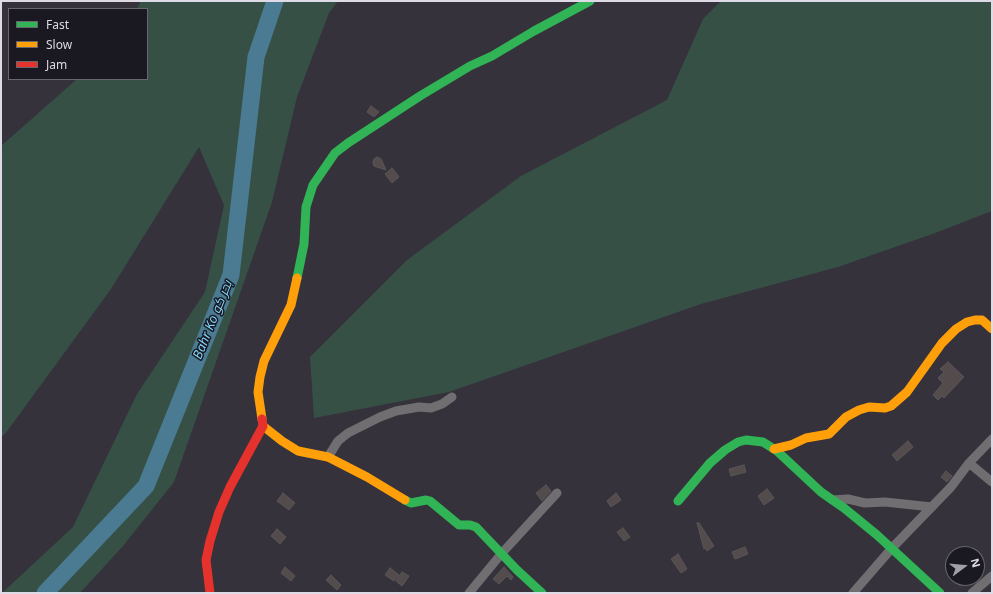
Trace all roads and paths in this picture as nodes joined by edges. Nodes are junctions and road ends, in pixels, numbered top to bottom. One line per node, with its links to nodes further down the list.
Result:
1 (590, 1): 4 (street)
2 (992, 329): 6 (street)
3 (452, 397): 8 (street)
4 (263, 426): 8 (street); 19 (street)
5 (992, 439): 9 (street)
6 (791, 445): 7 (street); 10 (street)
7 (774, 449): 10 (street); 14 (street)
8 (328, 457): 17 (street)
9 (969, 462): 11 (street); 15 (street)
10 (792, 465): 13 (street)
11 (992, 482)
12 (557, 493): 17 (street)
13 (832, 500): 15 (street); 16 (street)
14 (678, 501)
15 (932, 507): 16 (street)
16 (892, 548): 22 (street); 23 (street)
17 (502, 553): 20 (street); 21 (street)
18 (992, 576): 24 (street)
19 (210, 593)
20 (470, 593)
21 (542, 593)
22 (854, 593)
23 (940, 593)
24 (972, 593)

